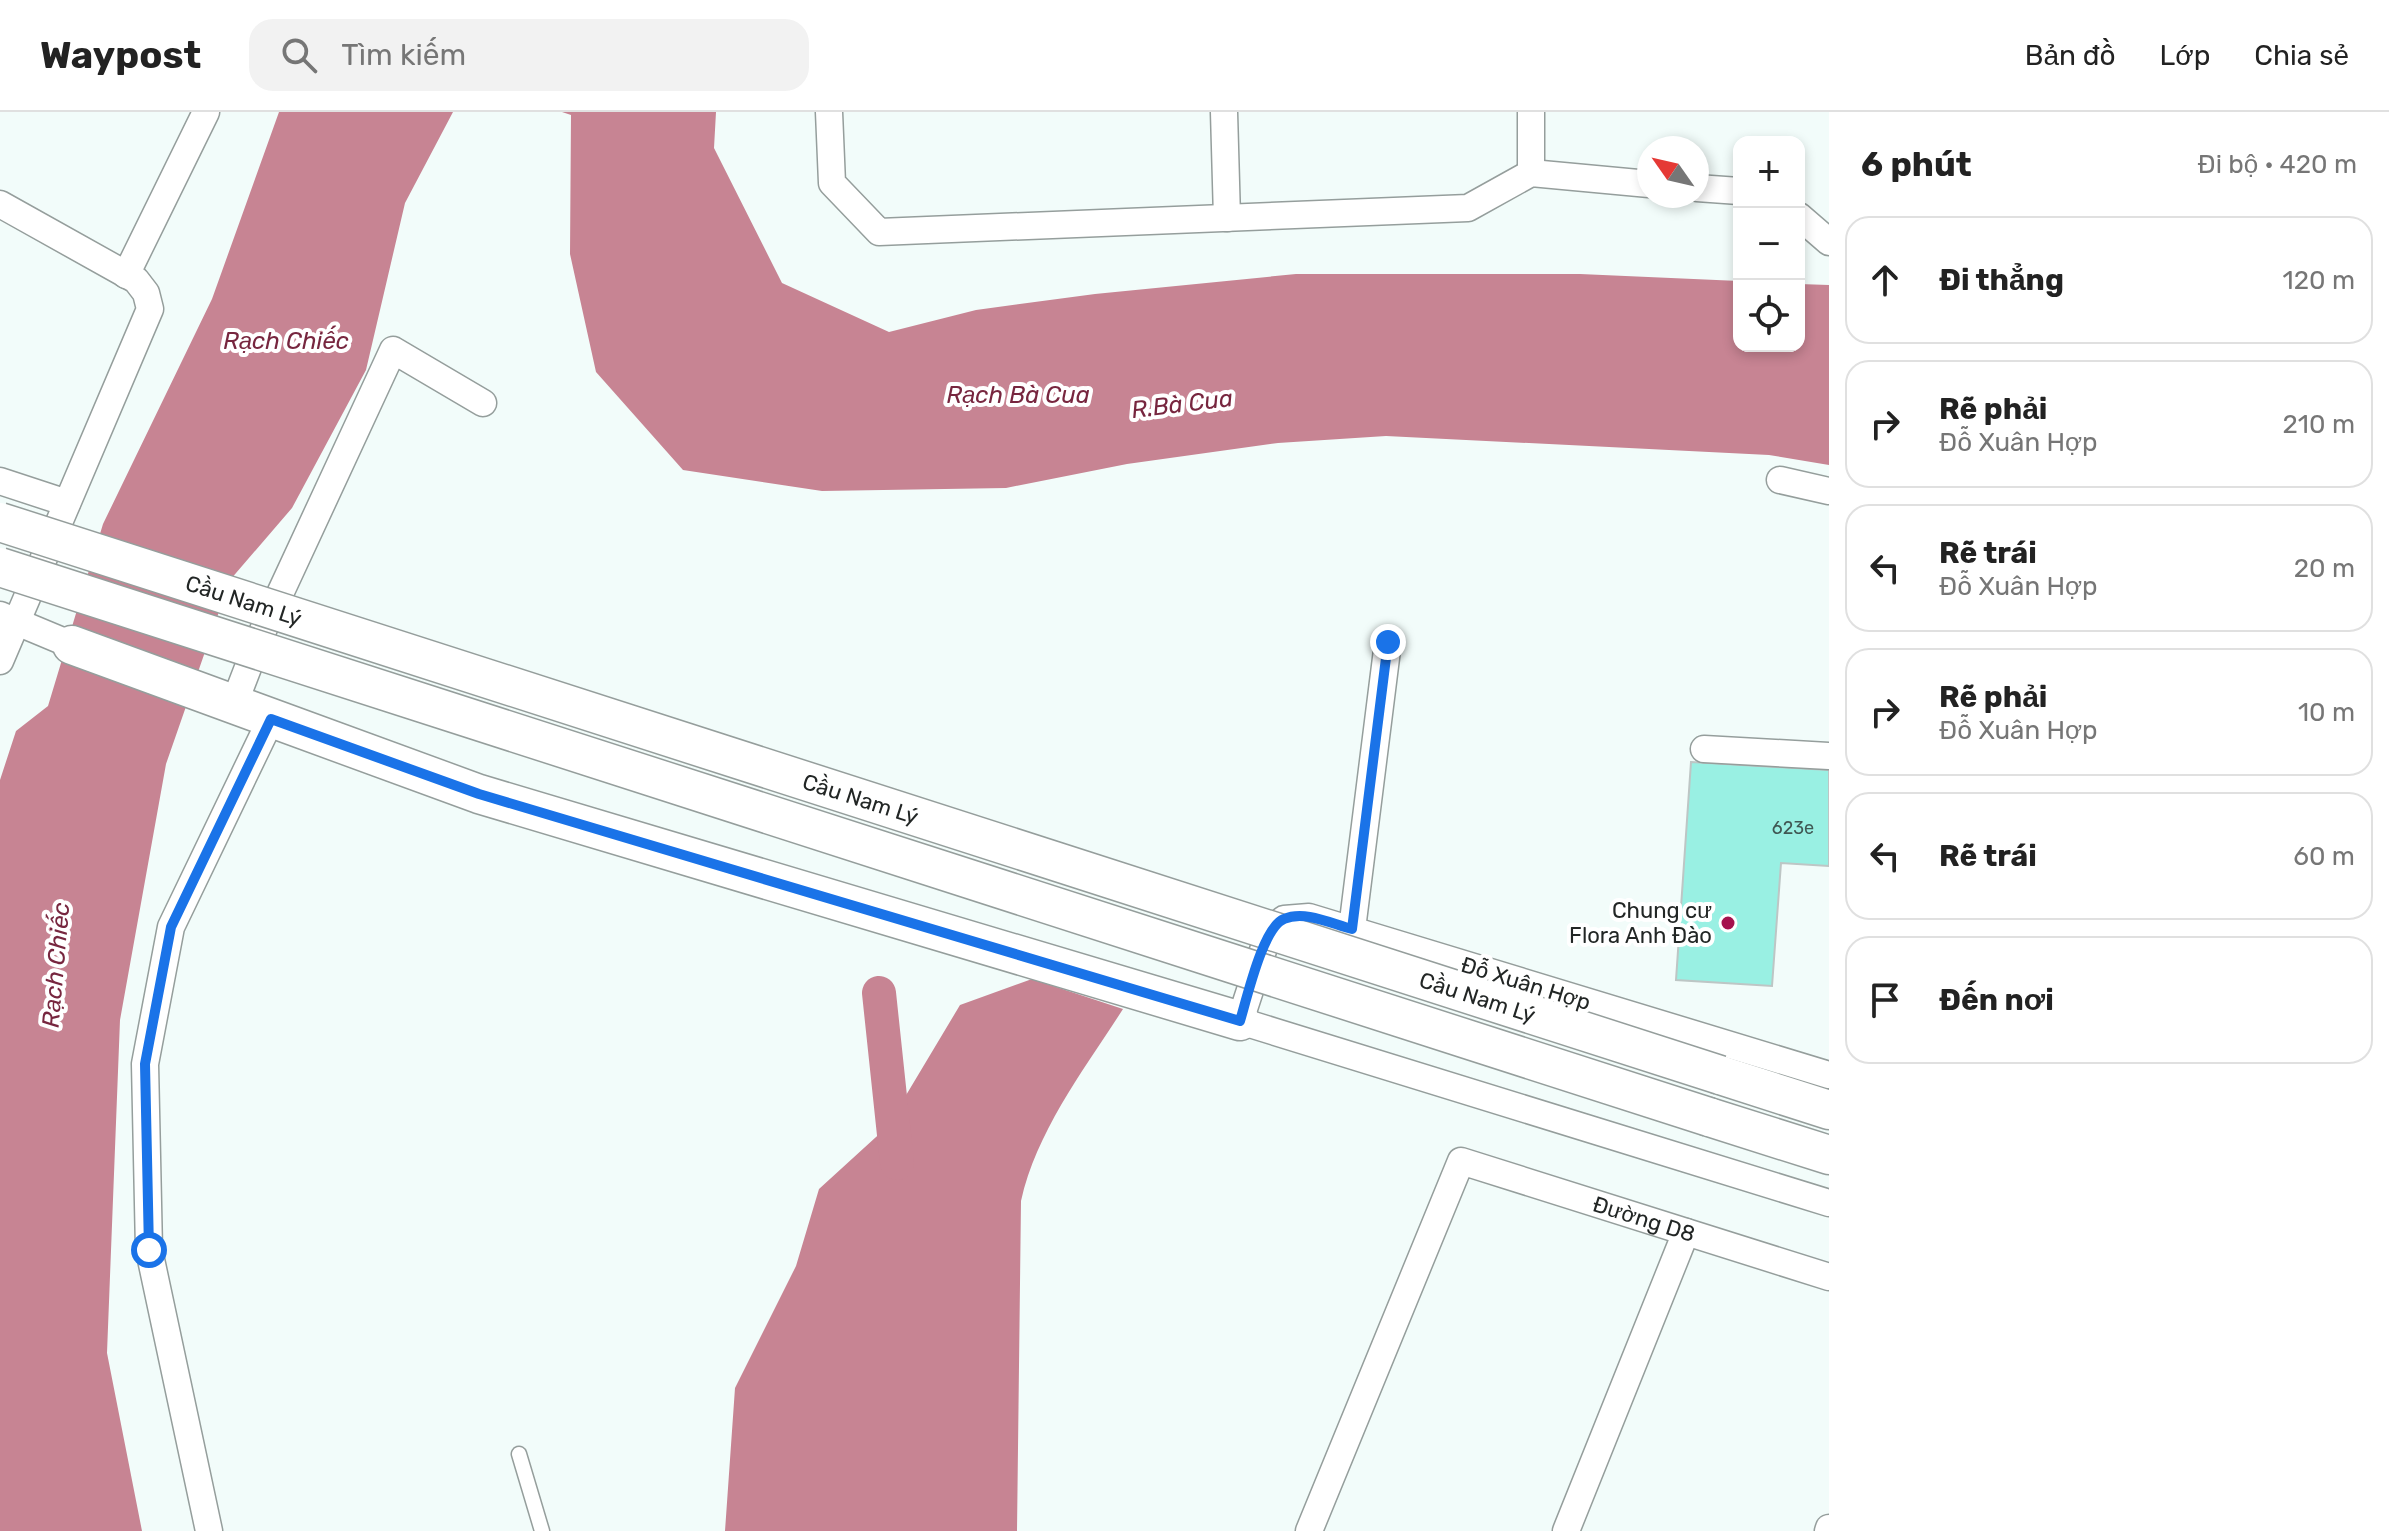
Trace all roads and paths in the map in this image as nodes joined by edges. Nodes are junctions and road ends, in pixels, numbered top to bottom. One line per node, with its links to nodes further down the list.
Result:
1 (206, 112): 13 (street)
2 (829, 112): 10 (street)
3 (1224, 112): 10 (street)
4 (1531, 112): 5 (street)
5 (1531, 173): 6 (street); 10 (street)
6 (1637, 183)
7 (1709, 189): 8 (street)
8 (1733, 191)
9 (0, 204): 13 (street)
10 (1227, 218)
11 (1805, 221): 12 (street)
12 (1829, 242)
13 (126, 275): 18 (street)
14 (483, 403): 25 (street)
15 (1780, 480): 17 (street)
16 (0, 481): 18 (street)
17 (1829, 491)
18 (67, 503): 21 (street)
19 (0, 522): 32 (main road, Cầu Nam Lý, bridge)
20 (0, 567): 33 (main road, Cầu Nam Lý, bridge)
21 (10, 618): 23 (street); 24 (street)
22 (1388, 642): 29 (street)
23 (72, 645): 25 (main road)
24 (0, 661)
25 (234, 704): 26 (main road)
26 (271, 719): 30 (main road); 38 (street)
27 (1704, 749): 28 (street)
28 (1829, 756)
29 (1352, 929): 30 (street, Đỗ Xuân Hợp); 31 (street, Đỗ Xuân Hợp)
30 (1240, 1021): 34 (street)
31 (1829, 1075)
32 (1829, 1110)
33 (1829, 1155)
34 (1829, 1203)
35 (1686, 1232): 36 (street, Đường D8); 40 (street, Đường D8); 41 (street)
36 (1829, 1277)
37 (519, 1454): 39 (lane)
38 (209, 1531)
39 (542, 1531)
40 (1309, 1531)
41 (1566, 1531)

